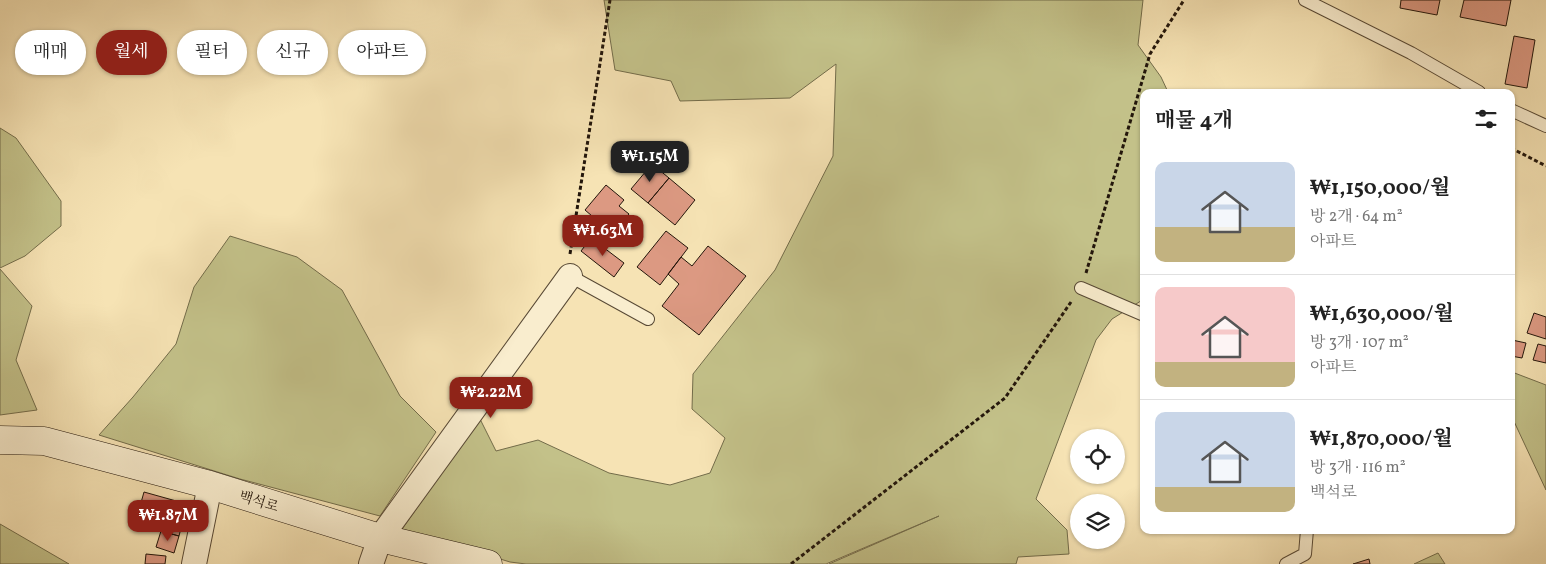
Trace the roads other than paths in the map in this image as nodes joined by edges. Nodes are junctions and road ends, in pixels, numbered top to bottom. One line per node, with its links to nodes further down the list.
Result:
1 (1305, 0): 2 (lane)
2 (1474, 89)
3 (1515, 112): 4 (lane)
4 (1546, 126)
5 (570, 276): 8 (lane); 12 (street)
6 (1082, 288): 7 (lane)
7 (1140, 313)
8 (648, 319)
9 (0, 440): 10 (street, 백석로)
10 (210, 485): 12 (street, 백석로); 13 (street)
11 (1307, 534): 16 (lane)
12 (380, 538): 14 (street); 15 (street, 백석로)
13 (194, 564)
14 (371, 564)
15 (488, 564)
16 (1286, 564)

